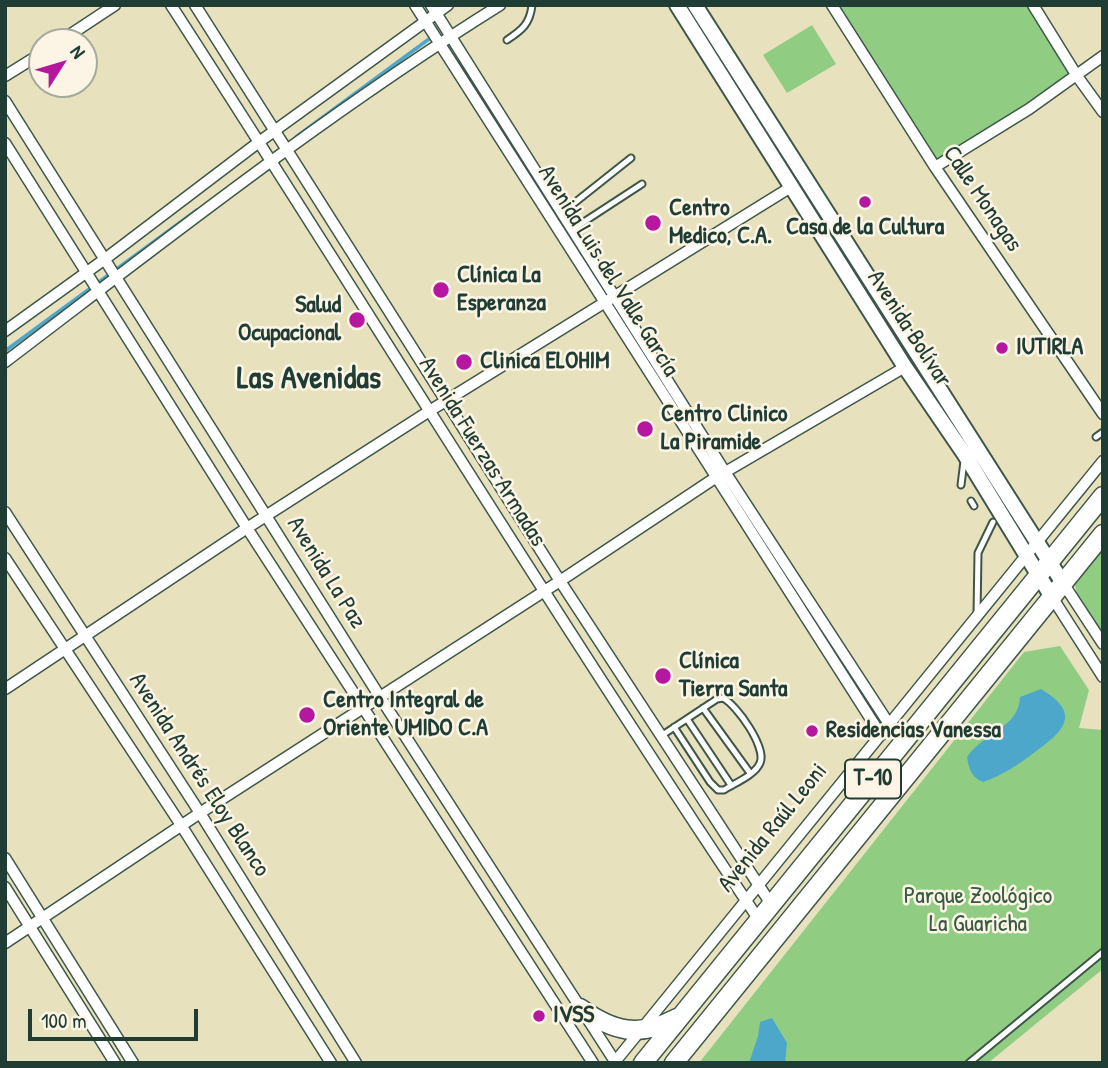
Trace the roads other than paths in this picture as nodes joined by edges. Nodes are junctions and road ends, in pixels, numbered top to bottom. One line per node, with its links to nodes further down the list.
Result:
1 (115, 5): 14 (street)
2 (172, 5): 26 (street, Avenida Fuerzas Armadas)
3 (195, 5): 24 (street, Avenida Fuerzas Armadas)
4 (415, 5): 13 (street, Avenida Luis del Valle García)
5 (448, 5): 12 (street)
6 (500, 5): 15 (street)
7 (532, 5): 16 (lane)
8 (677, 5): 32 (street, Avenida Bolívar)
9 (695, 5): 61 (street, Avenida Bolívar)
10 (832, 5): 30 (street, Calle Monagas)
11 (1033, 5): 21 (street)
12 (434, 9): 13 (street); 15 (street, Avenida Luis del Valle García)
13 (425, 22): 17 (street, Avenida Luis del Valle García); 24 (street)
14 (80, 28)
15 (451, 36): 17 (street); 33 (street, Avenida Luis del Valle García)
16 (507, 40)
17 (439, 44): 27 (street); 40 (street, Avenida Luis del Valle García)
18 (1103, 56): 21 (street)
19 (28, 62): 20 (street)
20 (5, 76)
21 (1077, 76): 23 (street); 30 (street)
22 (5, 101): 35 (street, Avenida La Paz)
23 (1103, 112)
24 (276, 131): 26 (street); 27 (street, Avenida Fuerzas Armadas)
25 (5, 143): 36 (street, Avenida La Paz)
26 (260, 143): 29 (street, Avenida Fuerzas Armadas); 35 (street)
27 (287, 147): 29 (street); 44 (street, Avenida Fuerzas Armadas)
28 (631, 158): 33 (lane)
29 (271, 159): 37 (street); 45 (street, Avenida Fuerzas Armadas)
30 (934, 167): 46 (street, Calle Monagas)
31 (642, 184): 34 (lane)
32 (791, 187): 39 (street); 43 (street, Avenida Bolívar)
33 (562, 212): 34 (street, Avenida Luis del Valle García)
34 (573, 229): 39 (street, Avenida Luis del Valle García)
35 (105, 259): 36 (street); 37 (street, Avenida La Paz)
36 (86, 273): 38 (street, Avenida La Paz); 41 (street)
37 (116, 275): 38 (street); 56 (street, Avenida La Paz)
38 (96, 288): 42 (street); 59 (street, Avenida La Paz)
39 (615, 296): 40 (street); 51 (street, Avenida Luis del Valle García)
40 (604, 302): 44 (street); 52 (street, Avenida Luis del Valle García)
41 (5, 331)
42 (5, 362)
43 (905, 367): 49 (street, Avenida Bolívar); 51 (street)
44 (446, 401): 45 (street); 65 (street, Avenida Fuerzas Armadas)
45 (431, 410): 56 (street); 66 (street, Avenida Fuerzas Armadas)
46 (1103, 414)
47 (1103, 432): 48 (lane)
48 (1096, 437)
49 (965, 455): 53 (lane); 58 (street, Avenida Bolívar)
50 (1103, 461): 61 (street, Avenida Raúl Leoni)
51 (725, 472): 52 (street); 78 (street, Avenida Luis del Valle García)
52 (715, 478): 65 (street); 80 (street, Avenida Luis del Valle García)
53 (961, 485)
54 (1103, 496): 64 (highway, Avenida Raúl Leoni / T-10)
55 (5, 512): 69 (street, Avenida Andrés Eloy Blanco)
56 (265, 517): 59 (street); 74 (street, Avenida La Paz)
57 (984, 522): 58 (lane)
58 (999, 522): 62 (street, Avenida Bolívar); 68 (lane)
59 (247, 528): 69 (street); 75 (street, Avenida La Paz)
60 (1103, 534): 67 (highway, T-10)
61 (1037, 542): 62 (street, Avenida Raúl Leoni); 64 (street, Avenida Bolívar)
62 (1026, 556): 64 (street, Avenida Bolívar); 68 (street, Avenida Raúl Leoni)
63 (5, 558): 71 (street, Avenida Andrés Eloy Blanco)
64 (1044, 568): 67 (street, Avenida Bolívar); 90 (highway, Avenida Raúl Leoni / T-10)
65 (560, 581): 66 (street); 81 (street, Avenida Fuerzas Armadas)
66 (544, 590): 74 (street); 89 (street, Avenida Fuerzas Armadas)
67 (1058, 590): 70 (street, Avenida Bolívar); 72 (street, Avenida Bolívar); 106 (highway, T-10)
68 (977, 615): 78 (street, Avenida Raúl Leoni)
69 (84, 636): 71 (street); 84 (street, Avenida Andrés Eloy Blanco)
70 (1103, 644)
71 (65, 650): 73 (street); 85 (street, Avenida Andrés Eloy Blanco)
72 (1103, 677)
73 (5, 689)
74 (380, 697): 75 (street); 96 (street, Avenida La Paz)
75 (364, 707): 84 (street); 104 (street, Avenida La Paz)
76 (703, 708): 77 (lane); 82 (lane); 82 (lane)
77 (687, 719): 79 (lane); 83 (lane)
78 (889, 724): 80 (street, Avenida Raúl Leoni)
79 (674, 727): 81 (lane); 83 (lane)
80 (881, 735): 87 (street, Avenida Raúl Leoni)
81 (661, 736): 87 (street, Avenida Fuerzas Armadas)
82 (750, 773): 83 (lane)
83 (731, 785)
84 (200, 813): 85 (street); 103 (street, Avenida Andrés Eloy Blanco)
85 (181, 825): 91 (street); 102 (street, Avenida Andrés Eloy Blanco)
86 (5, 858): 91 (street)
87 (758, 885): 89 (street, Avenida Raúl Leoni); 90 (street, Avenida Fuerzas Armadas)
88 (5, 887): 93 (street)
89 (746, 901): 92 (street, Avenida Fuerzas Armadas); 98 (street, Avenida Raúl Leoni)
90 (771, 904): 92 (highway, Avenida Raúl Leoni / T-10)
91 (42, 917): 93 (street); 101 (street)
92 (759, 920): 97 (highway, Avenida Raúl Leoni / T-10)
93 (30, 926): 94 (street); 100 (street)
94 (5, 943)
95 (1103, 952): 107 (lane)
96 (580, 1008): 98 (highway); 99 (street, Avenida La Paz)
97 (680, 1016): 98 (highway); 105 (highway, Avenida Raúl Leoni / T-10)
98 (640, 1031): 99 (street, Avenida Raúl Leoni)
99 (615, 1062)
100 (115, 1063)
101 (133, 1063)
102 (331, 1063)
103 (356, 1063)
104 (593, 1063)
105 (643, 1063)
106 (674, 1063)
107 (969, 1063)

